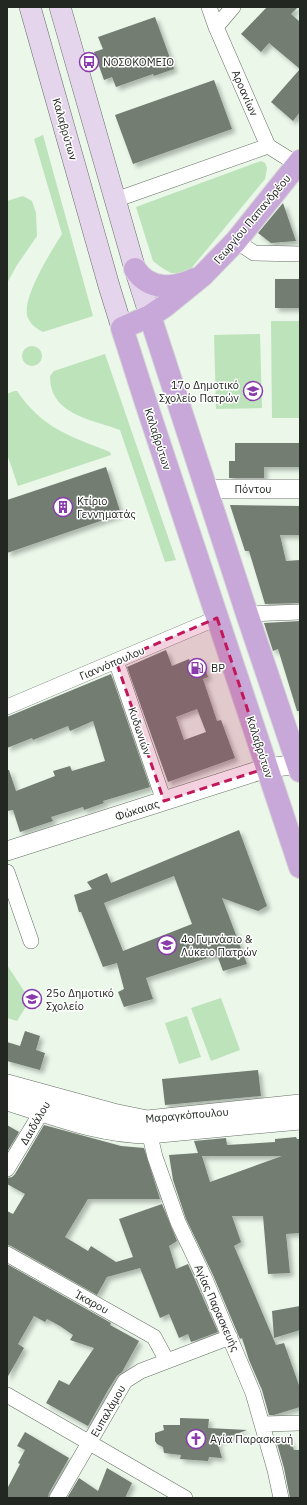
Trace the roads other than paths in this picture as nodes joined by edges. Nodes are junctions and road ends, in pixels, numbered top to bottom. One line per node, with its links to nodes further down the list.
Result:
1 (30, 7): 14 (main road, Καλαβρύτων)
2 (60, 7): 8 (main road)
3 (209, 7): 5 (street, Αροανίων)
4 (233, 7): 5 (street)
5 (216, 27): 6 (street, Αροανίων)
6 (268, 146): 7 (street); 8 (street)
7 (299, 162): 9 (main road, Γεωργίου Παπανδρέου)
8 (115, 200): 11 (main road)
9 (236, 241): 10 (street); 12 (main road, Γεωργίου Παπανδρέου)
10 (300, 254)
11 (135, 269): 12 (main road); 13 (main road)
12 (202, 276): 13 (main road, Γεωργίου Παπανδρέου)
13 (150, 316): 14 (main road, Γεωργίου Παπανδρέου); 15 (main road)
14 (122, 328): 19 (main road, Καλαβρύτων)
15 (207, 489): 16 (street, Πόντου); 18 (main road)
16 (300, 489)
17 (300, 612): 18 (street)
18 (246, 614): 22 (main road)
19 (218, 618): 20 (street, Γιαννόπουλου); 23 (main road, Καλαβρύτων)
20 (116, 661): 21 (street, Γιαννόπουλου); 24 (street, Κυδωνιών)
21 (7, 707)
22 (299, 766): 23 (street, Φώκαιας)
23 (268, 768): 24 (street, Φώκαιας); 26 (main road, Καλαβρύτων)
24 (164, 801): 25 (street, Φώκαιας)
25 (7, 851)
26 (300, 867)
27 (7, 872): 28 (street)
28 (30, 941)
29 (7, 1084): 31 (street, Μαραγκόπουλου)
30 (7, 1101): 31 (street, Μαραγκόπουλου)
31 (46, 1104): 34 (street, Μαραγκόπουλου); 35 (street, Δαιδάλου)
32 (300, 1104): 34 (street, Μαραγκόπουλου)
33 (300, 1120): 34 (street, Μαραγκόπουλου)
34 (148, 1127): 37 (street, Αγίας Παρασκευής)
35 (7, 1169)
36 (7, 1254): 38 (street, Ίκαρου)
37 (230, 1337): 38 (street, Ευπαλάμου); 41 (street, Αγίας Παρασκευής)
38 (167, 1361): 42 (street, Ευπαλάμου)
39 (7, 1396): 42 (street)
40 (300, 1423): 41 (street)
41 (263, 1424): 45 (street, Αγίας Παρασκευής)
42 (89, 1443): 43 (street, Ευπαλάμου); 44 (street)
43 (57, 1498)
44 (185, 1498)
45 (281, 1498)

